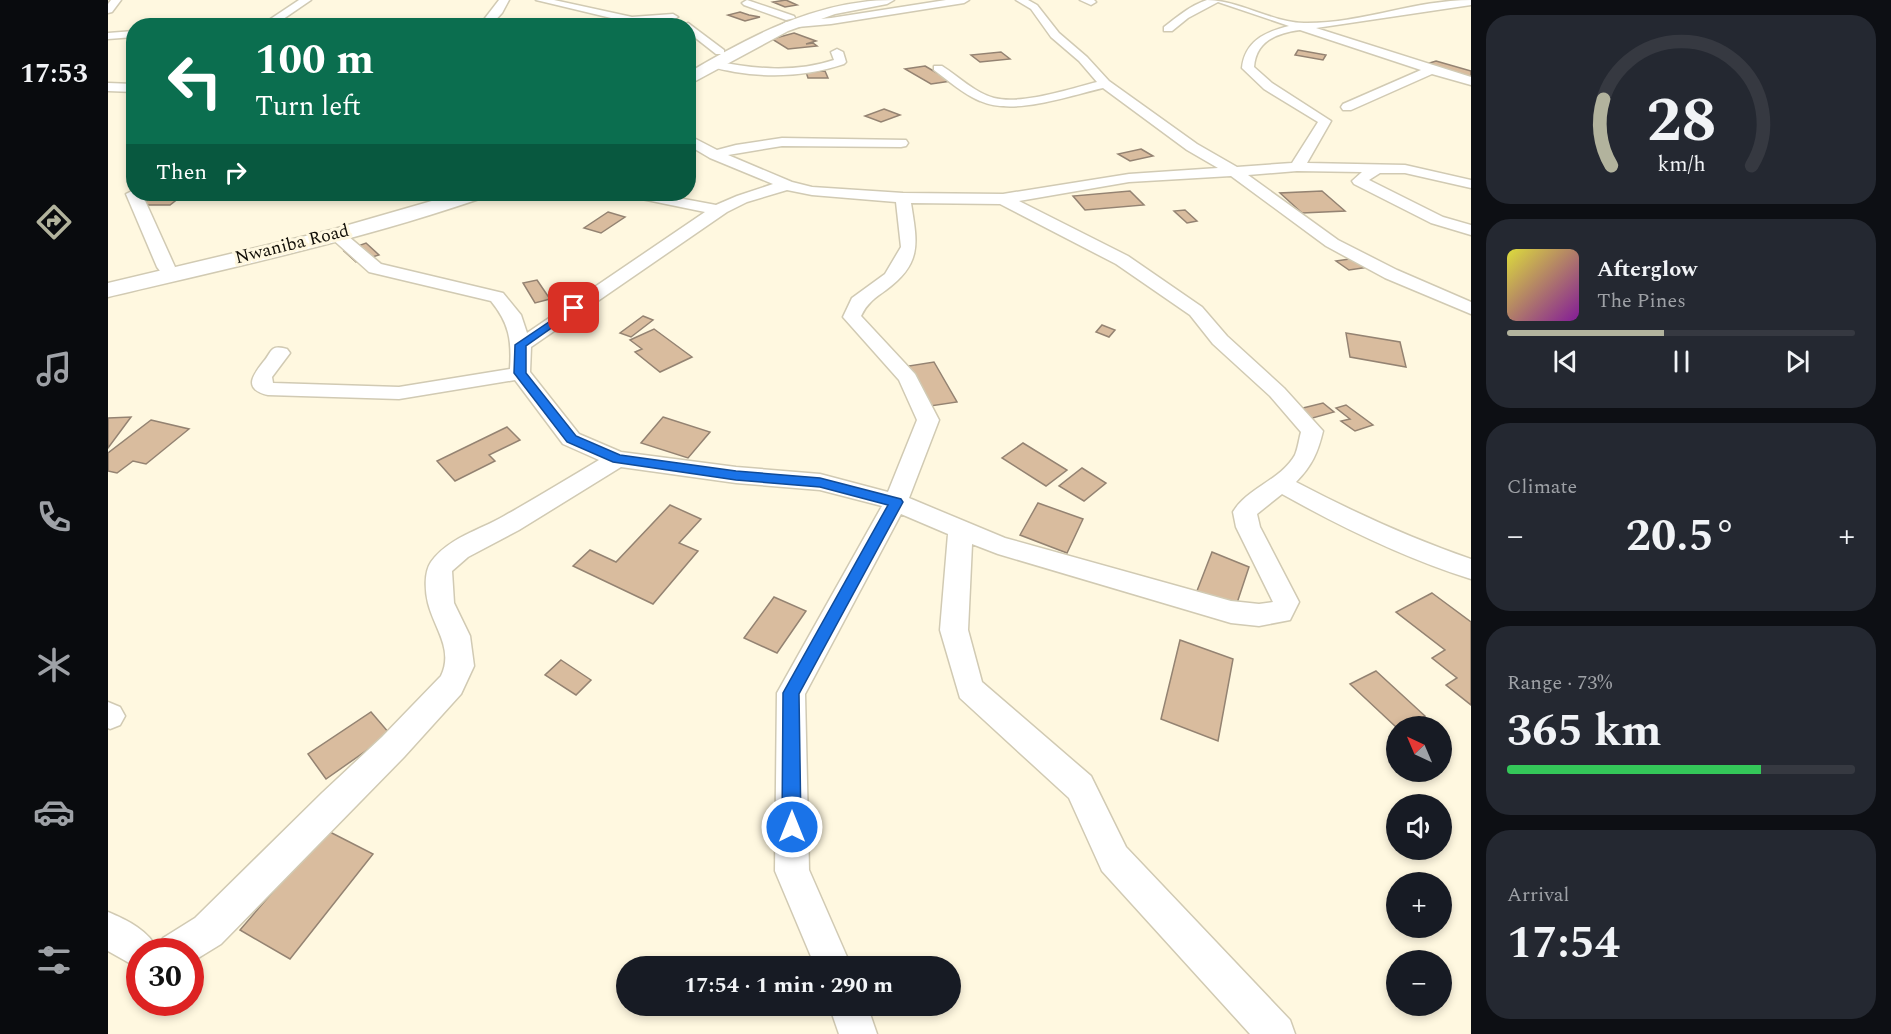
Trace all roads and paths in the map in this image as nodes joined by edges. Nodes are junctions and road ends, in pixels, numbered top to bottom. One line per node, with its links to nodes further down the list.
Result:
1 (116, 0): 15 (street)
2 (306, 0): 18 (street)
3 (504, 0): 19 (street)
4 (541, 0): 20 (street)
5 (862, 0): 22 (main road)
6 (887, 0): 22 (main road)
7 (964, 0): 22 (street)
8 (1021, 0): 35 (street)
9 (1215, 0): 24 (street)
10 (1222, 0): 23 (street)
11 (1471, 2): 14 (street)
12 (747, 3): 22 (street)
13 (655, 6): 17 (street)
14 (1422, 9): 16 (street); 23 (street)
15 (108, 10)
16 (1451, 16)
17 (674, 17): 21 (street)
18 (278, 18)
19 (491, 18)
20 (623, 18)
21 (660, 18)
22 (788, 21): 29 (main road)
23 (1301, 27): 32 (street); 42 (street)
24 (1168, 29)
25 (126, 35): 27 (street)
26 (696, 35): 29 (street)
27 (108, 36)
28 (837, 52): 29 (street)
29 (717, 58): 30 (main road); 33 (main road)
30 (696, 67)
31 (938, 68): 35 (street)
32 (1431, 70): 34 (street); 38 (street)
33 (696, 74)
34 (1471, 81)
35 (1105, 84): 44 (street)
36 (108, 87): 37 (street)
37 (126, 88)
38 (1347, 107)
39 (901, 143): 41 (street)
40 (696, 144): 41 (street)
41 (715, 155): 46 (street)
42 (1297, 167): 43 (street); 44 (street)
43 (1376, 169): 45 (street); 54 (street)
44 (1234, 171): 48 (street); 59 (street)
45 (1471, 184)
46 (787, 185): 47 (street); 53 (street)
47 (903, 198): 48 (street); 65 (street)
48 (1003, 199): 64 (street)
49 (137, 201): 56 (street)
50 (421, 201): 56 (main road)
51 (453, 201): 55 (main road, Nwaniba Road)
52 (673, 201): 53 (street)
53 (717, 210): 60 (street)
54 (1471, 230)
55 (336, 234): 58 (main road, Nwaniba Road); 60 (street)
56 (166, 267): 57 (main road)
57 (108, 280)
58 (108, 290)
59 (1471, 309)
60 (521, 345): 62 (street)
61 (280, 353): 62 (street)
62 (520, 373): 63 (street)
63 (617, 459): 65 (street); 69 (street)
64 (1280, 483): 66 (street); 67 (street)
65 (896, 502): 66 (street); 71 (street)
66 (962, 530): 74 (street)
67 (1471, 569)
68 (108, 930): 70 (street)
69 (197, 938)
70 (126, 942)
71 (829, 956)
72 (852, 1016): 73 (street)
73 (858, 1034)
74 (1276, 1034)

